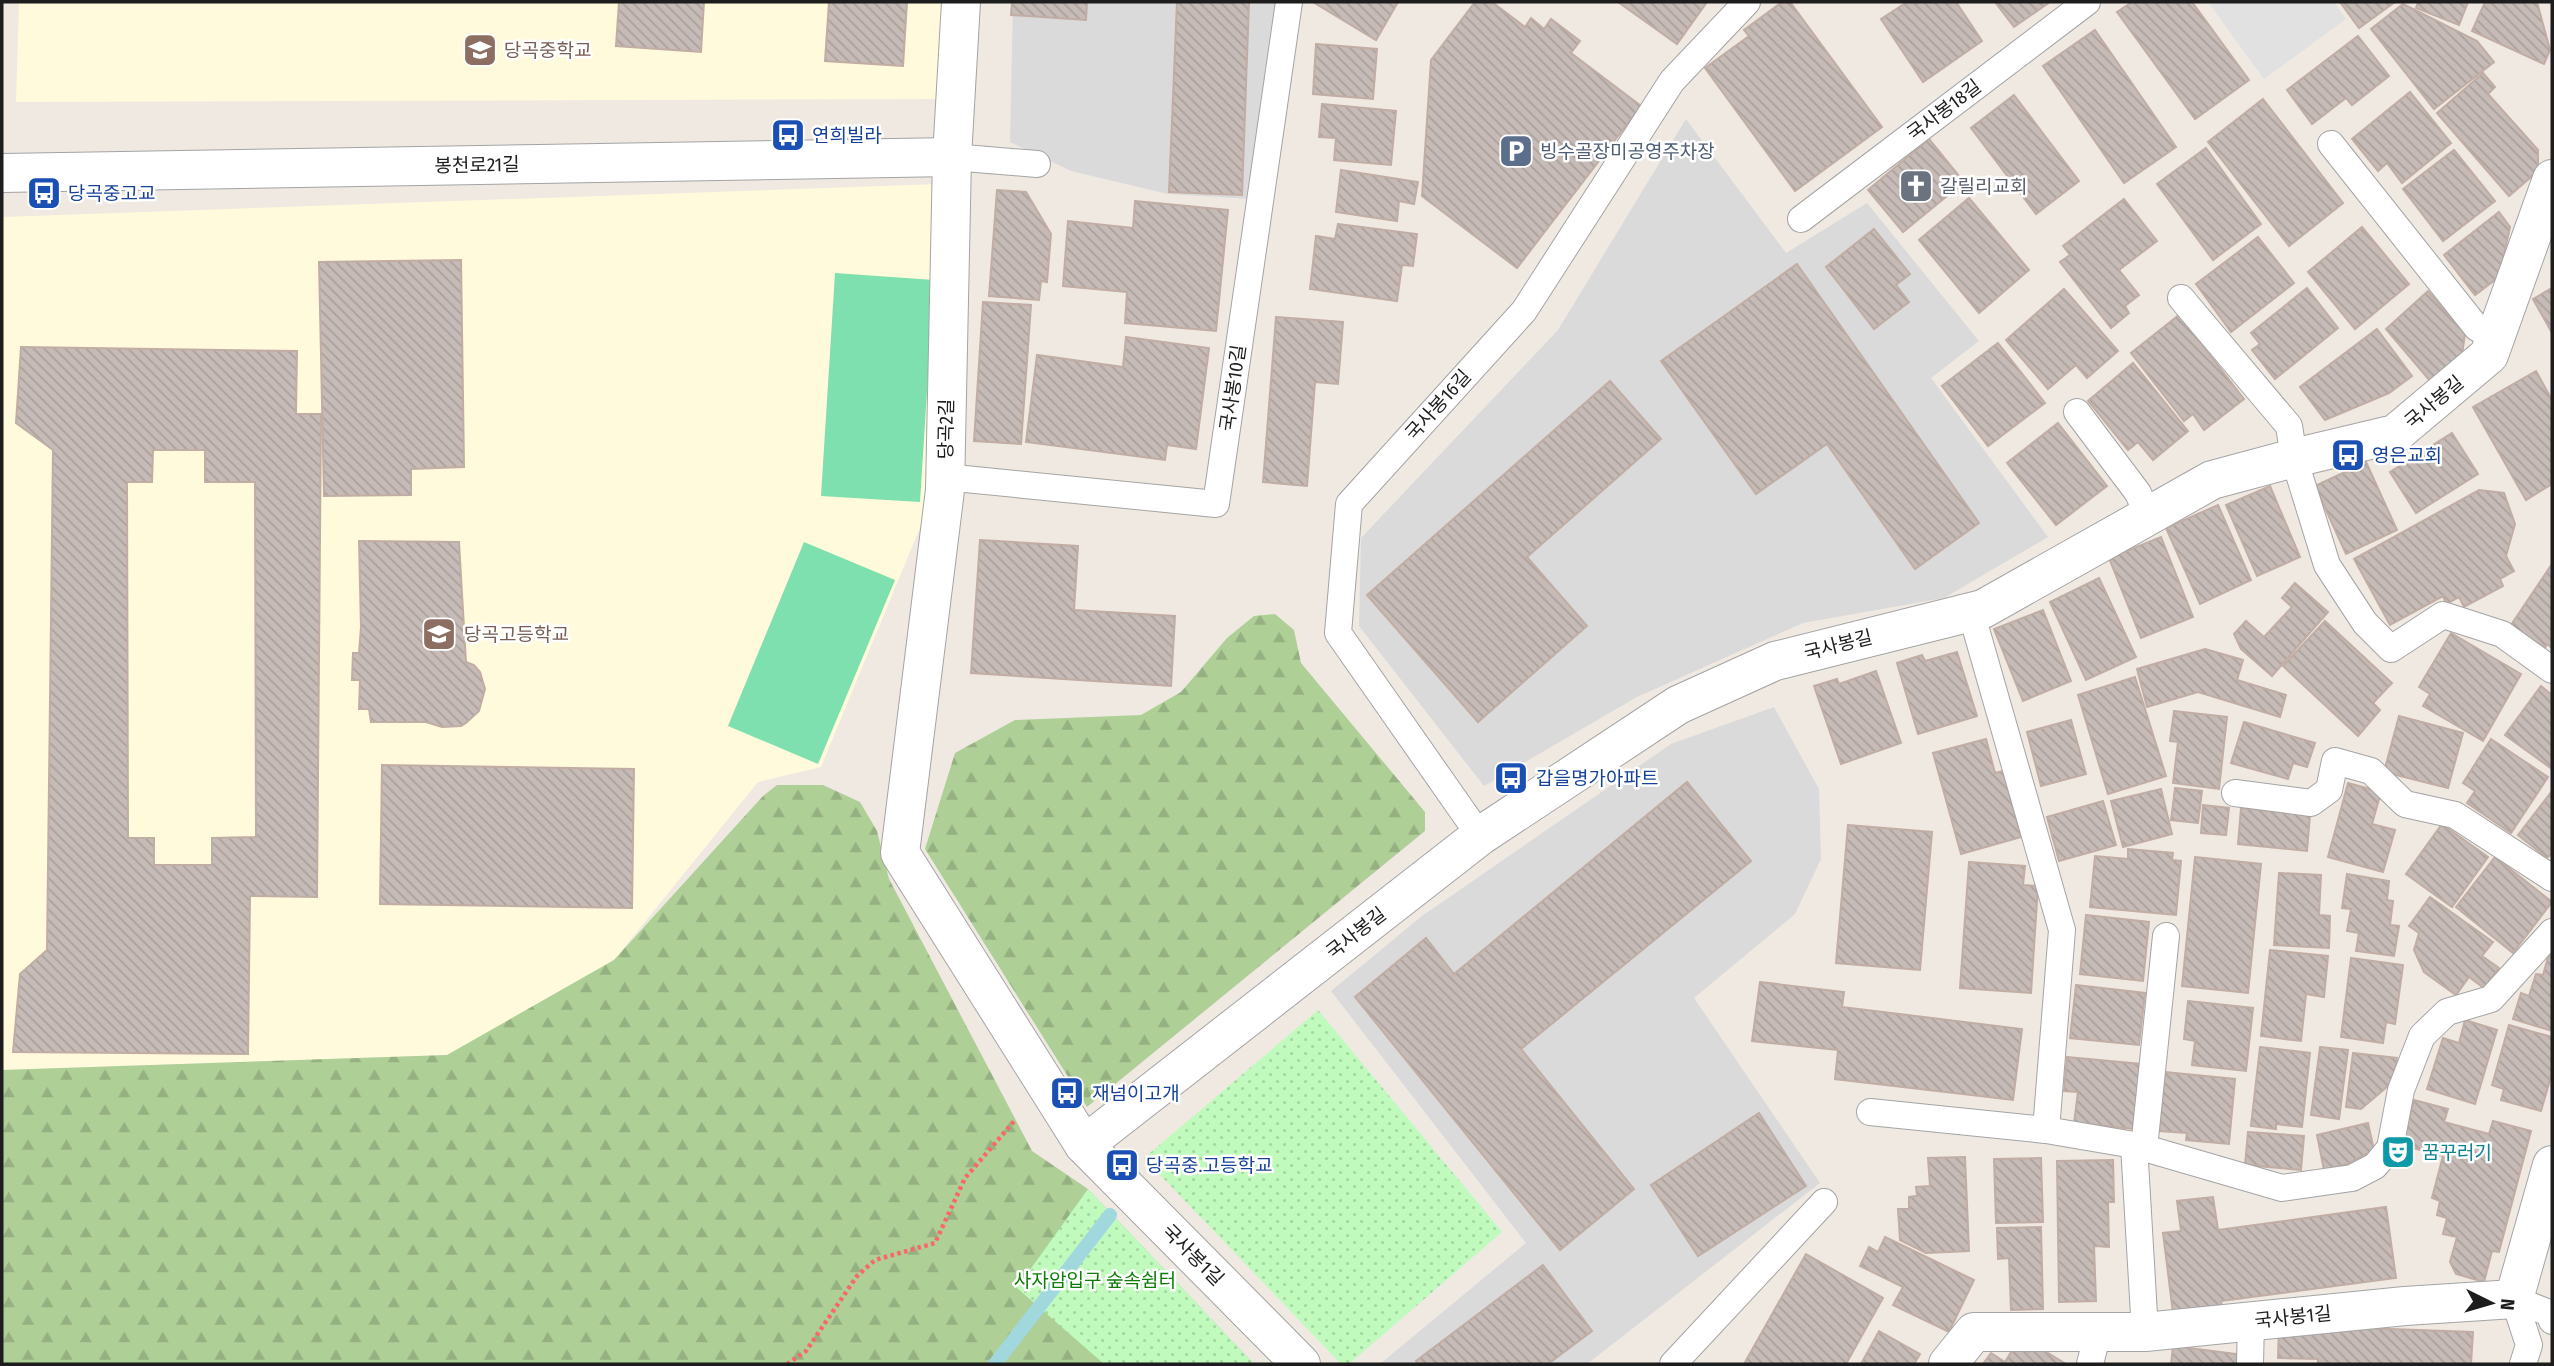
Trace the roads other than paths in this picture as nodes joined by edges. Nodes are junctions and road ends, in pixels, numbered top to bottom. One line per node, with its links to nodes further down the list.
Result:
1 (961, 2): 6 (street, 당곡2길)
2 (1289, 2): 15 (lane, 국사봉10길)
3 (1747, 2): 20 (lane, 국사봉16길)
4 (2087, 2): 10 (lane, 국사봉18길)
5 (2331, 144): 12 (lane)
6 (951, 158): 7 (lane); 8 (street, 봉천로21길); 15 (street, 당곡2길)
7 (1037, 164)
8 (2, 173)
9 (2552, 179): 12 (street, 국사봉길)
10 (1801, 219)
11 (2181, 298): 14 (lane)
12 (2496, 338): 14 (street, 국사봉길)
13 (2077, 412): 16 (lane)
14 (2294, 458): 16 (street, 국사봉길); 18 (lane)
15 (945, 477): 21 (street, 당곡2길)
16 (2148, 516): 17 (street, 국사봉길)
17 (1971, 612): 20 (street, 국사봉길); 26 (lane)
18 (2552, 670)
19 (2235, 793): 22 (lane)
20 (1480, 836): 27 (street, 국사봉길)
21 (900, 853): 27 (street, 국사봉1길)
22 (2552, 878)
23 (2552, 932): 28 (lane)
24 (2166, 936): 28 (lane)
25 (1870, 1112): 26 (lane)
26 (2046, 1130): 28 (lane)
27 (1084, 1145): 36 (street, 국사봉1길)
28 (2139, 1146): 34 (lane)
29 (2552, 1165): 31 (street)
30 (1824, 1202): 37 (lane)
31 (2514, 1300): 32 (lane); 33 (street, 국사봉1길); 40 (lane)
32 (2552, 1321)
33 (2251, 1322): 34 (street, 국사봉1길); 39 (lane)
34 (2145, 1332): 35 (street, 국사봉1길)
35 (2094, 1348): 38 (street, 국사봉1길)
36 (1301, 1364)
37 (1673, 1364)
38 (1948, 1364)
39 (2250, 1364)
40 (2523, 1364)

